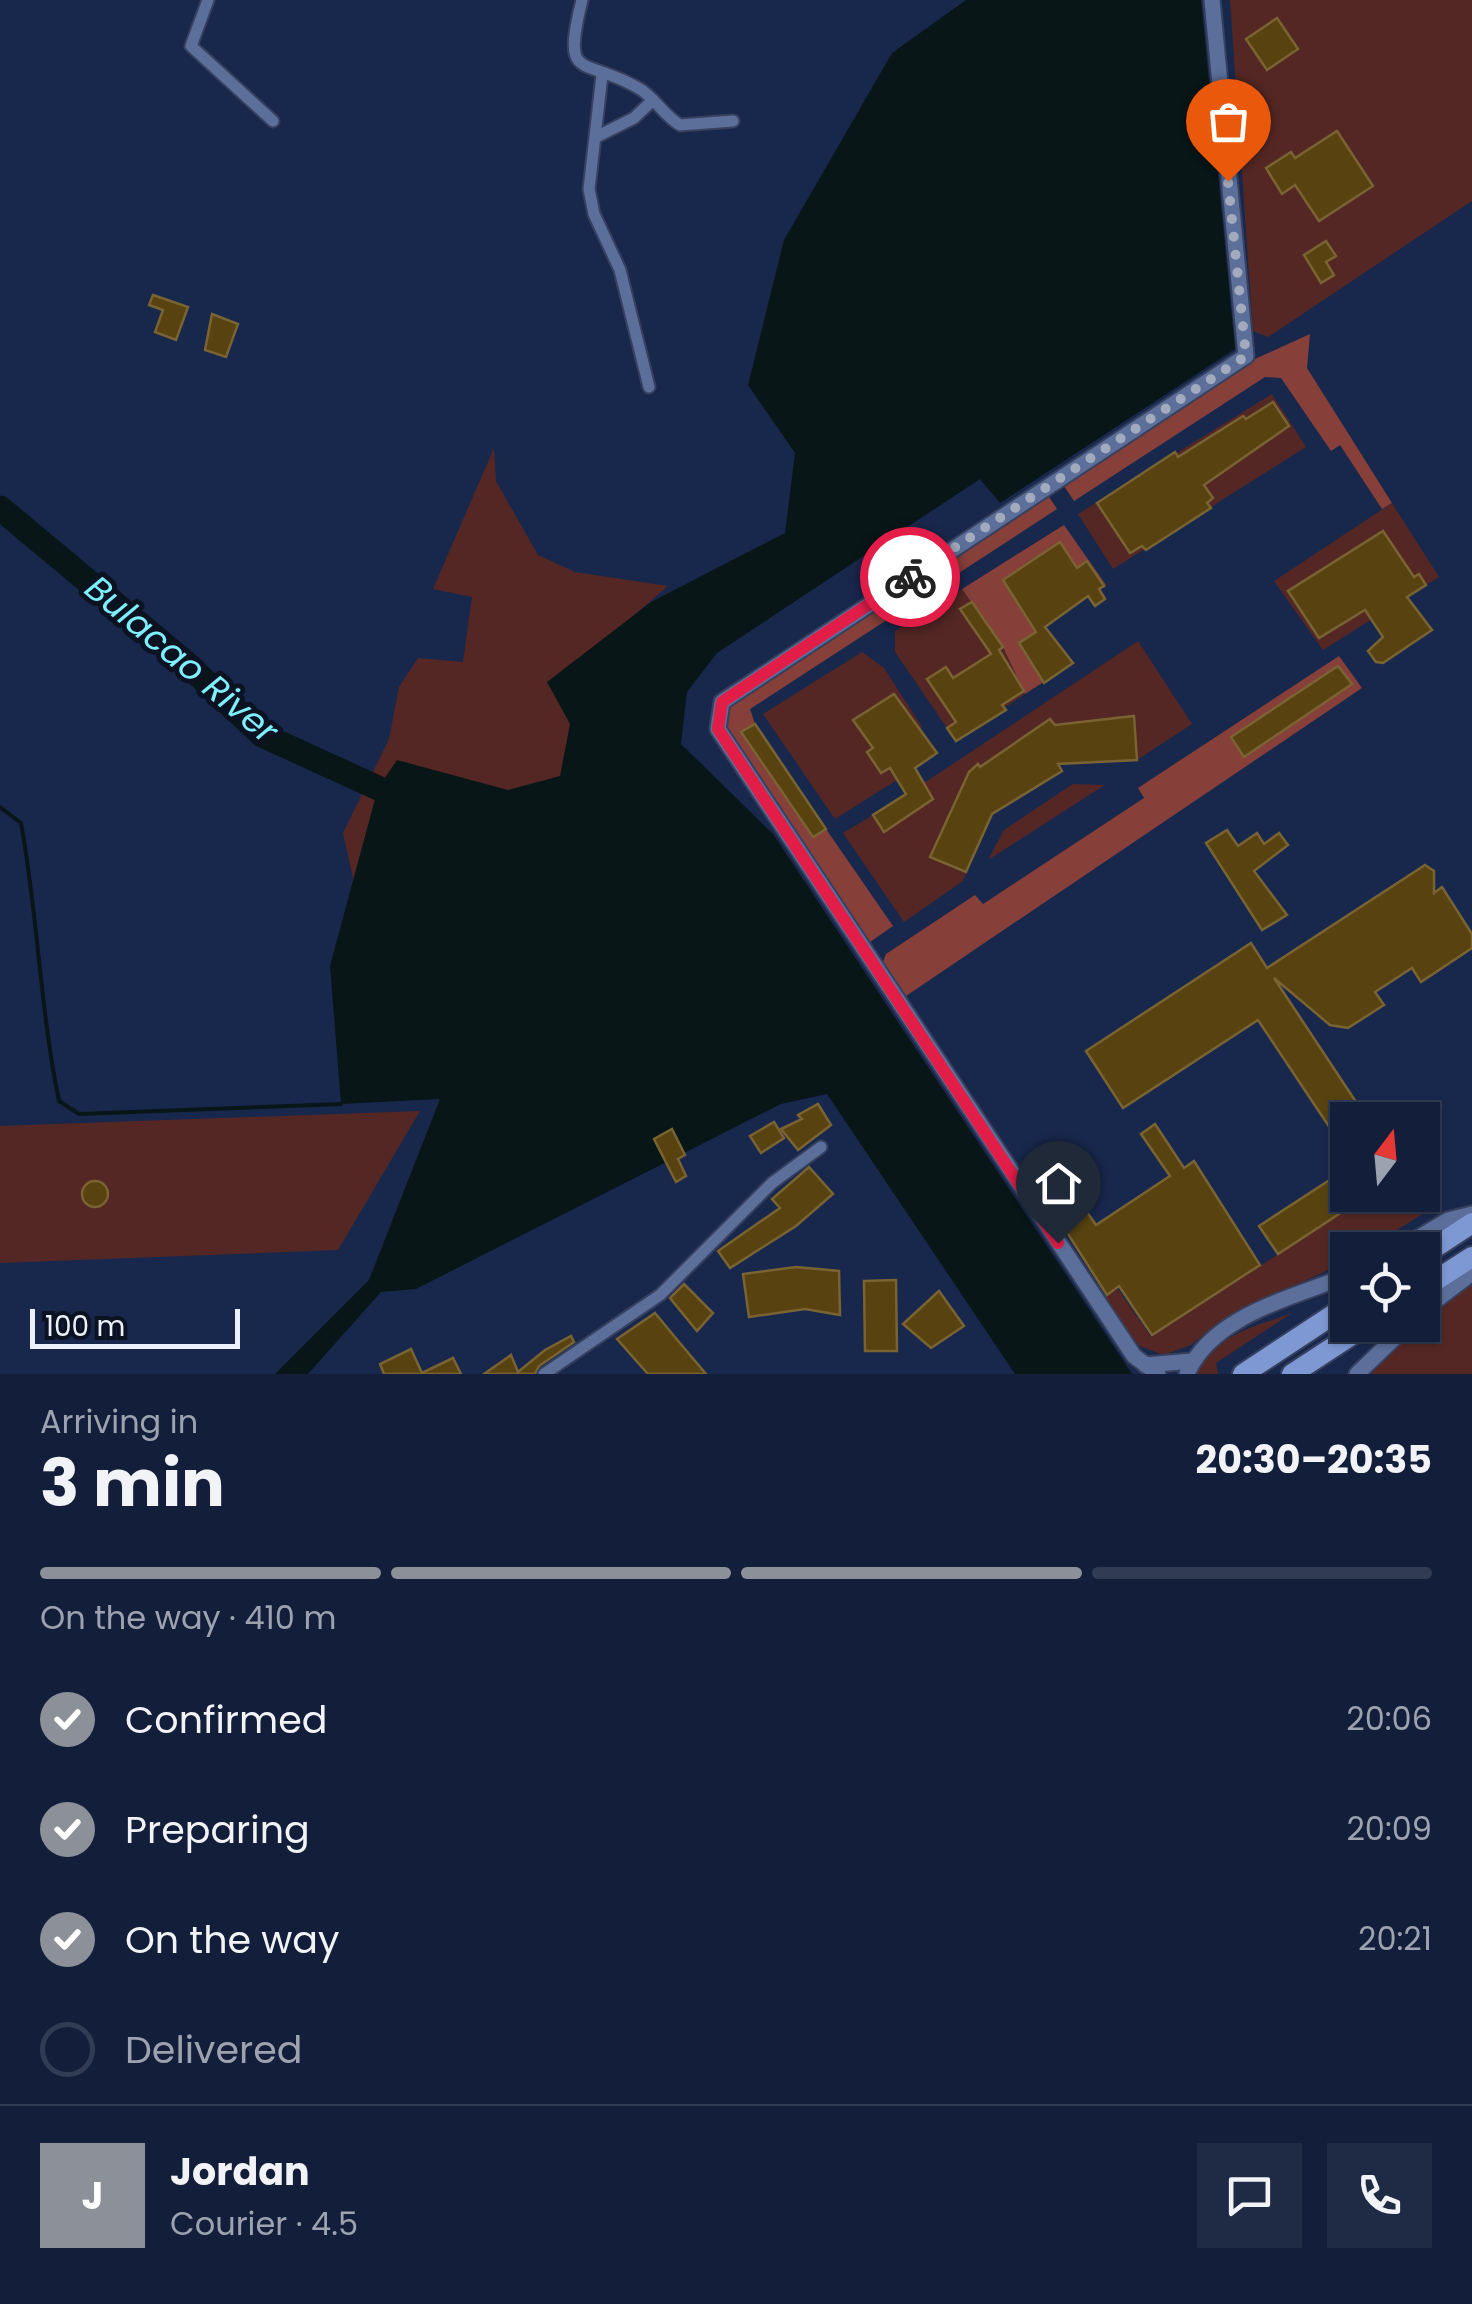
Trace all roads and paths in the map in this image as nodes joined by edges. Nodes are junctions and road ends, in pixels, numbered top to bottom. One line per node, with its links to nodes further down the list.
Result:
1 (208, 0): 6 (street)
2 (582, 0): 4 (street)
3 (1212, 0): 24 (street)
4 (602, 75): 5 (street); 8 (street)
5 (653, 100): 7 (street); 8 (street)
6 (273, 121)
7 (733, 121)
8 (598, 136): 9 (street)
9 (649, 386)
10 (821, 1147): 25 (street)
11 (1472, 1214): 13 (street)
12 (1472, 1223): 14 (highway)
13 (1428, 1232)
14 (1440, 1244)
15 (1472, 1257): 17 (highway)
16 (1472, 1273): 19 (street)
17 (1440, 1277)
18 (1330, 1283): 23 (street)
19 (1440, 1297)
20 (1330, 1317): 26 (highway)
21 (1341, 1342): 27 (highway)
22 (1390, 1342): 28 (street)
23 (1190, 1367): 24 (street)
24 (1151, 1369)
25 (544, 1374)
26 (1243, 1374)
27 (1292, 1374)
28 (1357, 1374)

